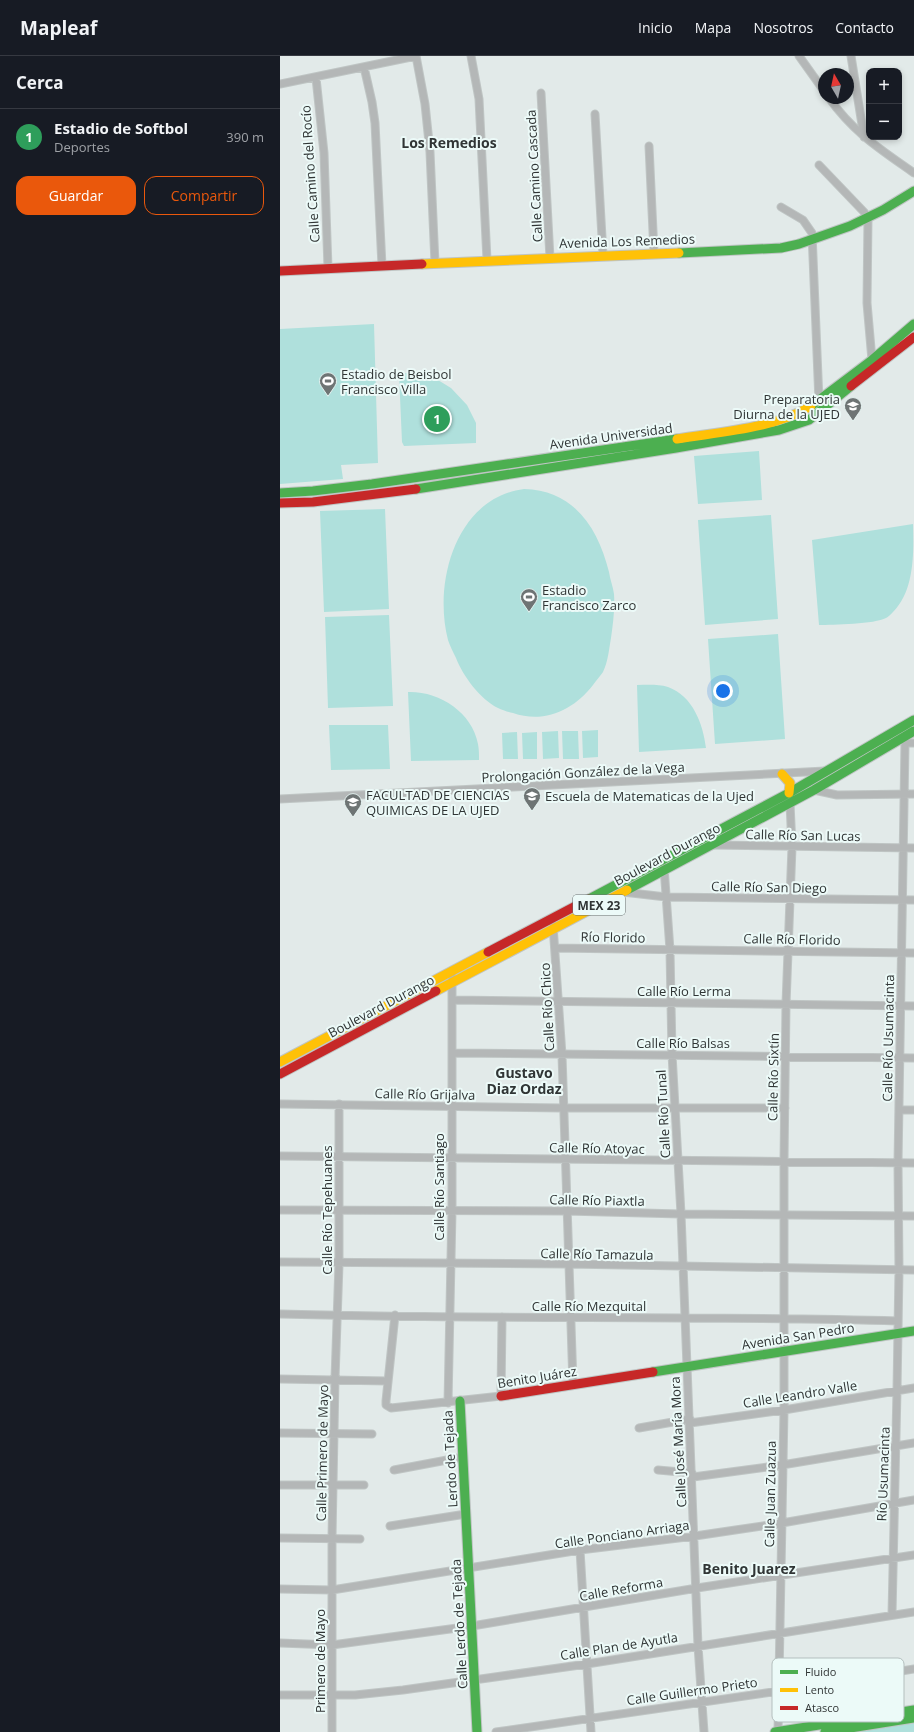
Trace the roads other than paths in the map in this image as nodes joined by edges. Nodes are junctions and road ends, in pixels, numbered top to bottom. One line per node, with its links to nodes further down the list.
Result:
1 (416, 56): 5 (street); 24 (street)
2 (471, 56): 23 (street)
3 (799, 56): 7 (street)
4 (851, 56): 12 (street)
5 (364, 67): 6 (street); 25 (street)
6 (316, 78): 8 (street); 26 (street, Calle Camino del Rocío)
7 (818, 83)
8 (280, 84)
9 (541, 93): 22 (street, Calle Camino Cascada)
10 (833, 104): 12 (street)
11 (595, 114): 21 (street)
12 (864, 137): 15 (street)
13 (649, 146): 20 (street)
14 (819, 165): 18 (street)
15 (914, 173)
16 (914, 191): 18 (street, Avenida Los Remedios)
17 (781, 206): 19 (street)
18 (868, 218): 19 (street, Avenida Los Remedios); 30 (street)
19 (812, 240): 20 (street, Avenida Los Remedios); 31 (street)
20 (654, 253): 21 (street, Avenida Los Remedios)
21 (603, 255): 22 (street, Avenida Los Remedios)
22 (550, 258): 23 (street, Avenida Los Remedios)
23 (487, 260): 24 (street, Avenida Los Remedios)
24 (435, 263): 25 (street, Avenida Los Remedios)
25 (382, 266): 26 (street, Avenida Los Remedios)
26 (328, 268): 27 (street, Avenida Los Remedios)
27 (280, 271)
28 (914, 324): 30 (street, Avenida Universidad)
29 (914, 337): 33 (street, Avenida Universidad)
30 (872, 360): 31 (street, Avenida Universidad)
31 (819, 401): 32 (street, Avenida Universidad)
32 (486, 467): 33 (street); 34 (street, Avenida Universidad)
33 (487, 477): 36 (street, Avenida Universidad)
34 (313, 491): 35 (street, Avenida Universidad); 36 (street)
35 (280, 493)
36 (313, 502): 37 (street, Avenida Universidad)
37 (280, 503)
38 (914, 720): 40 (street, Boulevard Durango / MEX 23)
39 (914, 731): 40 (street, Boulevard Durango / MEX 23)
40 (901, 737): 41 (street); 42 (street, Boulevard Durango / MEX 23); 44 (street, Boulevard Durango / MEX 23); 47 (street, Calle Río Usumacinta)
41 (914, 743)
42 (827, 771): 43 (street, Prolongación González de la Vega); 44 (street, Prolongación González de la Vega); 46 (street, Boulevard Durango / MEX 23)
43 (782, 774): 46 (street); 49 (street, Prolongación González de la Vega)
44 (838, 775): 45 (street, Boulevard Durango / MEX 23)
45 (814, 790): 47 (street); 50 (street, Boulevard Durango / MEX 23)
46 (788, 793): 51 (street, Boulevard Durango / MEX 23)
47 (904, 794): 48 (street); 54 (street, Calle Río Usumacinta)
48 (914, 794)
49 (280, 799)
50 (790, 803): 52 (street, Boulevard Durango / MEX 23); 53 (street, Calle Río Sixtín)
51 (693, 844): 52 (street, Calle Río San Lucas); 56 (street, Boulevard Durango / MEX 23)
52 (711, 846): 53 (street, Calle Río San Lucas); 57 (street, Boulevard Durango / MEX 23)
53 (792, 847): 54 (street, Calle Río San Lucas); 60 (street, Calle Río Sixtín)
54 (903, 848): 55 (street, Calle Río San Lucas); 61 (street, Calle Río Usumacinta)
55 (914, 848)
56 (663, 860): 57 (street, Calle Río Tunal); 63 (street, Boulevard Durango / MEX 23)
57 (664, 870): 58 (street, Boulevard Durango / MEX 23); 59 (street, Calle Río Tunal)
58 (623, 892): 59 (street, Calle Río San Diego); 64 (street, Boulevard Durango / MEX 23)
59 (666, 897): 60 (street, Calle Río San Diego); 66 (street, Calle Río Tunal)
60 (790, 899): 61 (street, Calle Río San Diego); 67 (street, Calle Río Sixtín)
61 (902, 900): 62 (street, Calle Río San Diego); 68 (street, Calle Río Usumacinta)
62 (914, 900)
63 (552, 918): 64 (street, Calle Río Chico); 70 (street, Boulevard Durango / MEX 23)
64 (554, 929): 65 (street, Calle Río Chico); 71 (street, Boulevard Durango / MEX 23)
65 (555, 948): 66 (street, Río Florido); 73 (street, Calle Río Chico)
66 (670, 950): 67 (street, Calle Río Florido); 74 (street, Calle Río Tunal)
67 (788, 951): 68 (street, Calle Río Florido); 75 (street, Calle Río Sixtín)
68 (901, 953): 69 (street, Calle Río Florido); 76 (street, Calle Río Usumacinta)
69 (914, 953)
70 (452, 972): 71 (street, Calle Río Santiago); 84 (street, Boulevard Durango / MEX 23)
71 (453, 983): 72 (street, Calle Río Santiago); 85 (street, Boulevard Durango / MEX 23)
72 (454, 1000): 73 (street, Calle Río Lerma); 78 (street, Calle Río Santiago)
73 (559, 1002): 74 (street, Calle Río Lerma); 80 (street, Calle Río Chico)
74 (670, 1003): 75 (street, Calle Río Lerma); 79 (street, Calle Río Tunal)
75 (786, 1004): 76 (street, Calle Río Lerma); 81 (street, Calle Río Sixtín)
76 (902, 1005): 77 (street, Calle Río Lerma); 82 (street, Calle Río Usumacinta)
77 (914, 1006)
78 (453, 1053): 80 (street, Calle Río Balsas); 88 (street, Calle Río Santiago)
79 (672, 1054): 80 (street, Calle Río Balsas); 81 (street, Calle Río Balsas); 90 (street, Calle Río Tunal)
80 (562, 1055): 89 (street, Calle Río Chico)
81 (785, 1056): 82 (street, Calle Río Balsas); 91 (street, Calle Río Sixtín)
82 (900, 1058): 83 (street, Calle Río Balsas); 92 (street, Calle Río Usumacinta)
83 (914, 1058)
84 (280, 1062)
85 (280, 1074)
86 (280, 1104): 87 (street, Calle Río Grijalva)
87 (339, 1104): 88 (street, Calle Río Grijalva); 95 (street, Calle Río Tepehuanes)
88 (451, 1106): 89 (street, Calle Río Grijalva); 96 (street, Calle Río Santiago)
89 (563, 1108): 90 (street, Calle Río Grijalva); 97 (street, Calle Río Chico)
90 (675, 1108): 91 (street, Calle Río Grijalva); 98 (street, Calle Río Tunal)
91 (785, 1108): 99 (street, Calle Río Sixtín)
92 (899, 1110): 93 (street); 100 (street, Calle Río Usumacinta)
93 (914, 1110)
94 (280, 1156): 95 (street, Calle Río Atoyac)
95 (339, 1157): 96 (street, Calle Río Atoyac); 105 (street, Calle Río Tepehuanes)
96 (452, 1157): 97 (street, Calle Río Atoyac); 103 (street, Calle Río Santiago)
97 (564, 1159): 98 (street, Calle Río Atoyac); 104 (street, Calle Río Chico)
98 (678, 1161): 99 (street, Calle Río Atoyac); 106 (street, Calle Río Tunal)
99 (784, 1161): 100 (street, Calle Río Atoyac); 107 (street, Calle Río Sixtín)
100 (898, 1163): 101 (street, Calle Río Atoyac); 108 (street, Calle Río Usumacinta)
101 (914, 1163)
102 (280, 1210): 105 (street, Calle Río Piaxtla)
103 (452, 1211): 104 (street, Calle Río Piaxtla); 105 (street, Calle Río Piaxtla); 112 (street, Calle Río Santiago)
104 (566, 1211): 106 (street, Calle Río Piaxtla); 113 (street, Calle Río Chico)
105 (340, 1212): 111 (street, Calle Río Tepehuanes)
106 (681, 1214): 107 (street, Calle Río Piaxtla); 114 (street, Calle Río Tunal)
107 (785, 1215): 108 (street, Calle Río Piaxtla); 115 (street, Calle Río Sixtín)
108 (899, 1216): 109 (street, Calle Río Piaxtla); 116 (street, Calle Río Usumacinta)
109 (914, 1216)
110 (280, 1262): 111 (street, Calle Río Tamazula)
111 (339, 1264): 112 (street, Calle Río Tamazula); 120 (street, Calle Río Tepehuanes)
112 (451, 1264): 113 (street, Calle Río Tamazula); 121 (street, Calle Río Santiago)
113 (568, 1264): 114 (street, Calle Río Tamazula); 123 (street, Calle Río Chico)
114 (683, 1267): 115 (street, Calle Río Tamazula); 124 (street, Calle Río Tunal)
115 (784, 1268): 116 (street, Calle Río Tamazula); 125 (street, Calle Río Sixtín)
116 (899, 1270): 117 (street, Calle Río Tamazula); 126 (street, Calle Río Usumacinta)
117 (914, 1270)
118 (280, 1314): 120 (street, Calle Río Mezquital)
119 (395, 1315): 120 (street, Calle Río Mezquital); 121 (street, Calle Río Mezquital); 133 (street)
120 (337, 1316): 132 (street, Calle Primero de Mayo)
121 (450, 1316): 122 (street, Calle Río Mezquital); 139 (street, Calle Río Santiago)
122 (502, 1317): 123 (street, Calle Río Mezquital); 137 (street)
123 (571, 1318): 124 (street, Calle Río Mezquital); 134 (street, Calle Río Chico)
124 (685, 1318): 125 (street, Calle Río Mezquital); 130 (street, Calle Río Tunal)
125 (783, 1318): 126 (street, Calle Río Mezquital); 129 (street, Calle Río Sixtín)
126 (898, 1322): 128 (street, Calle Río Usumacinta)
127 (914, 1331): 128 (street, Avenida San Pedro)
128 (897, 1334): 129 (street, Avenida San Pedro); 136 (street, Río Usumacinta)
129 (783, 1352): 130 (street, Avenida San Pedro); 140 (street, Calle Juan Zuazua)
130 (686, 1367): 134 (street, Benito Juárez); 141 (street, Calle José María Mora)
131 (280, 1379): 132 (street)
132 (335, 1379): 133 (street); 144 (street, Calle Primero de Mayo)
133 (388, 1381): 139 (street, Benito Juárez)
134 (573, 1384): 137 (street, Benito Juárez)
135 (914, 1388): 136 (street, Calle Leandro Valle)
136 (897, 1390): 140 (street, Calle Leandro Valle); 147 (street, Río Usumacinta)
137 (501, 1396): 138 (street, Benito Juárez)
138 (460, 1401): 139 (street, Benito Juárez); 148 (street, Lerdo de Tejada)
139 (448, 1402)
140 (784, 1410): 141 (street, Calle Leandro Valle); 149 (street, Calle Juan Zuazua)
141 (690, 1421): 142 (street, Calle Leandro Valle); 152 (street, Calle José María Mora)
142 (639, 1428)
143 (280, 1433): 144 (street)
144 (335, 1433): 145 (street); 154 (street, Calle Primero de Mayo)
145 (372, 1434)
146 (914, 1443): 147 (street)
147 (896, 1446): 149 (street); 157 (street, Río Usumacinta)
148 (463, 1457): 150 (street); 158 (street, Lerdo de Tejada)
149 (782, 1465): 152 (street); 159 (street, Calle Juan Zuazua)
150 (394, 1470)
151 (658, 1470): 152 (street)
152 (693, 1475): 161 (street, Calle José María Mora)
153 (280, 1485): 154 (street)
154 (334, 1485): 155 (street); 163 (street, Calle Primero de Mayo)
155 (364, 1485)
156 (914, 1500): 157 (street, Calle Ponciano Arriaga)
157 (894, 1503): 159 (street, Calle Ponciano Arriaga); 167 (street, Río Usumacinta)
158 (466, 1514): 160 (street); 168 (street, Calle Lerdo de Tejada)
159 (782, 1523): 161 (street, Calle Ponciano Arriaga); 169 (street, Calle Juan Zuazua)
160 (390, 1526)
161 (695, 1536): 165 (street, Calle Ponciano Arriaga); 170 (street, Calle José María Mora)
162 (280, 1538): 163 (street)
163 (332, 1538): 164 (street); 172 (street, Calle Primero de Mayo)
164 (360, 1539)
165 (580, 1550): 168 (street, Calle Ponciano Arriaga); 173 (street)
166 (914, 1555): 167 (street, Calle Reforma)
167 (892, 1558): 169 (street, Calle Reforma); 175 (street, Río Usumacinta)
168 (469, 1568): 172 (street, Calle Ponciano Arriaga); 176 (street, Calle Lerdo de Tejada)
169 (781, 1576): 170 (street, Calle Reforma); 177 (street, Calle Juan Zuazua)
170 (697, 1588): 173 (street, Calle Reforma); 180 (street, Calle José María Mora)
171 (280, 1589): 172 (street, Calle Ponciano Arriaga)
172 (332, 1590): 179 (street, Primero de Mayo)
173 (584, 1607): 176 (street, Calle Reforma); 182 (street)
174 (914, 1612): 175 (street, Calle Plan de Ayutla)
175 (892, 1615): 177 (street, Calle Plan de Ayutla)
176 (472, 1626): 179 (street, Calle Reforma); 185 (street, Calle Lerdo de Tejada)
177 (779, 1634): 180 (street, Calle Plan de Ayutla); 181 (street, Calle Juan Zuazua)
178 (280, 1643): 179 (street, Calle Reforma)
179 (332, 1645): 188 (street, Primero de Mayo)
180 (698, 1646): 182 (street, Calle Plan de Ayutla); 189 (street, Calle José María Mora)
181 (779, 1658)
182 (587, 1664): 185 (street, Calle Plan de Ayutla); 192 (street)
183 (914, 1669): 184 (street, Calle Guillermo Prieto)
184 (904, 1671)
185 (474, 1680): 188 (street, Calle Plan de Ayutla); 200 (street, Calle Lerdo de Tejada)
186 (772, 1692): 189 (street, Calle Guillermo Prieto)
187 (280, 1695): 188 (street, Calle Plan de Ayutla)
188 (330, 1695): 199 (street, Primero de Mayo)
189 (702, 1702): 192 (street, Calle Guillermo Prieto); 203 (street, Calle José María Mora)
190 (914, 1710): 191 (street)
191 (904, 1712)
192 (589, 1718): 201 (street, Calle Guillermo Prieto); 202 (street)
193 (914, 1718): 194 (street)
194 (904, 1719)
195 (778, 1722): 204 (street, Calle Juan Zuazua)
196 (863, 1722): 198 (street)
197 (874, 1722): 198 (street)
198 (854, 1724): 204 (street); 205 (street)
199 (332, 1732)
200 (477, 1732)
201 (496, 1732)
202 (591, 1732)
203 (704, 1732)
204 (778, 1732)
205 (824, 1732)

